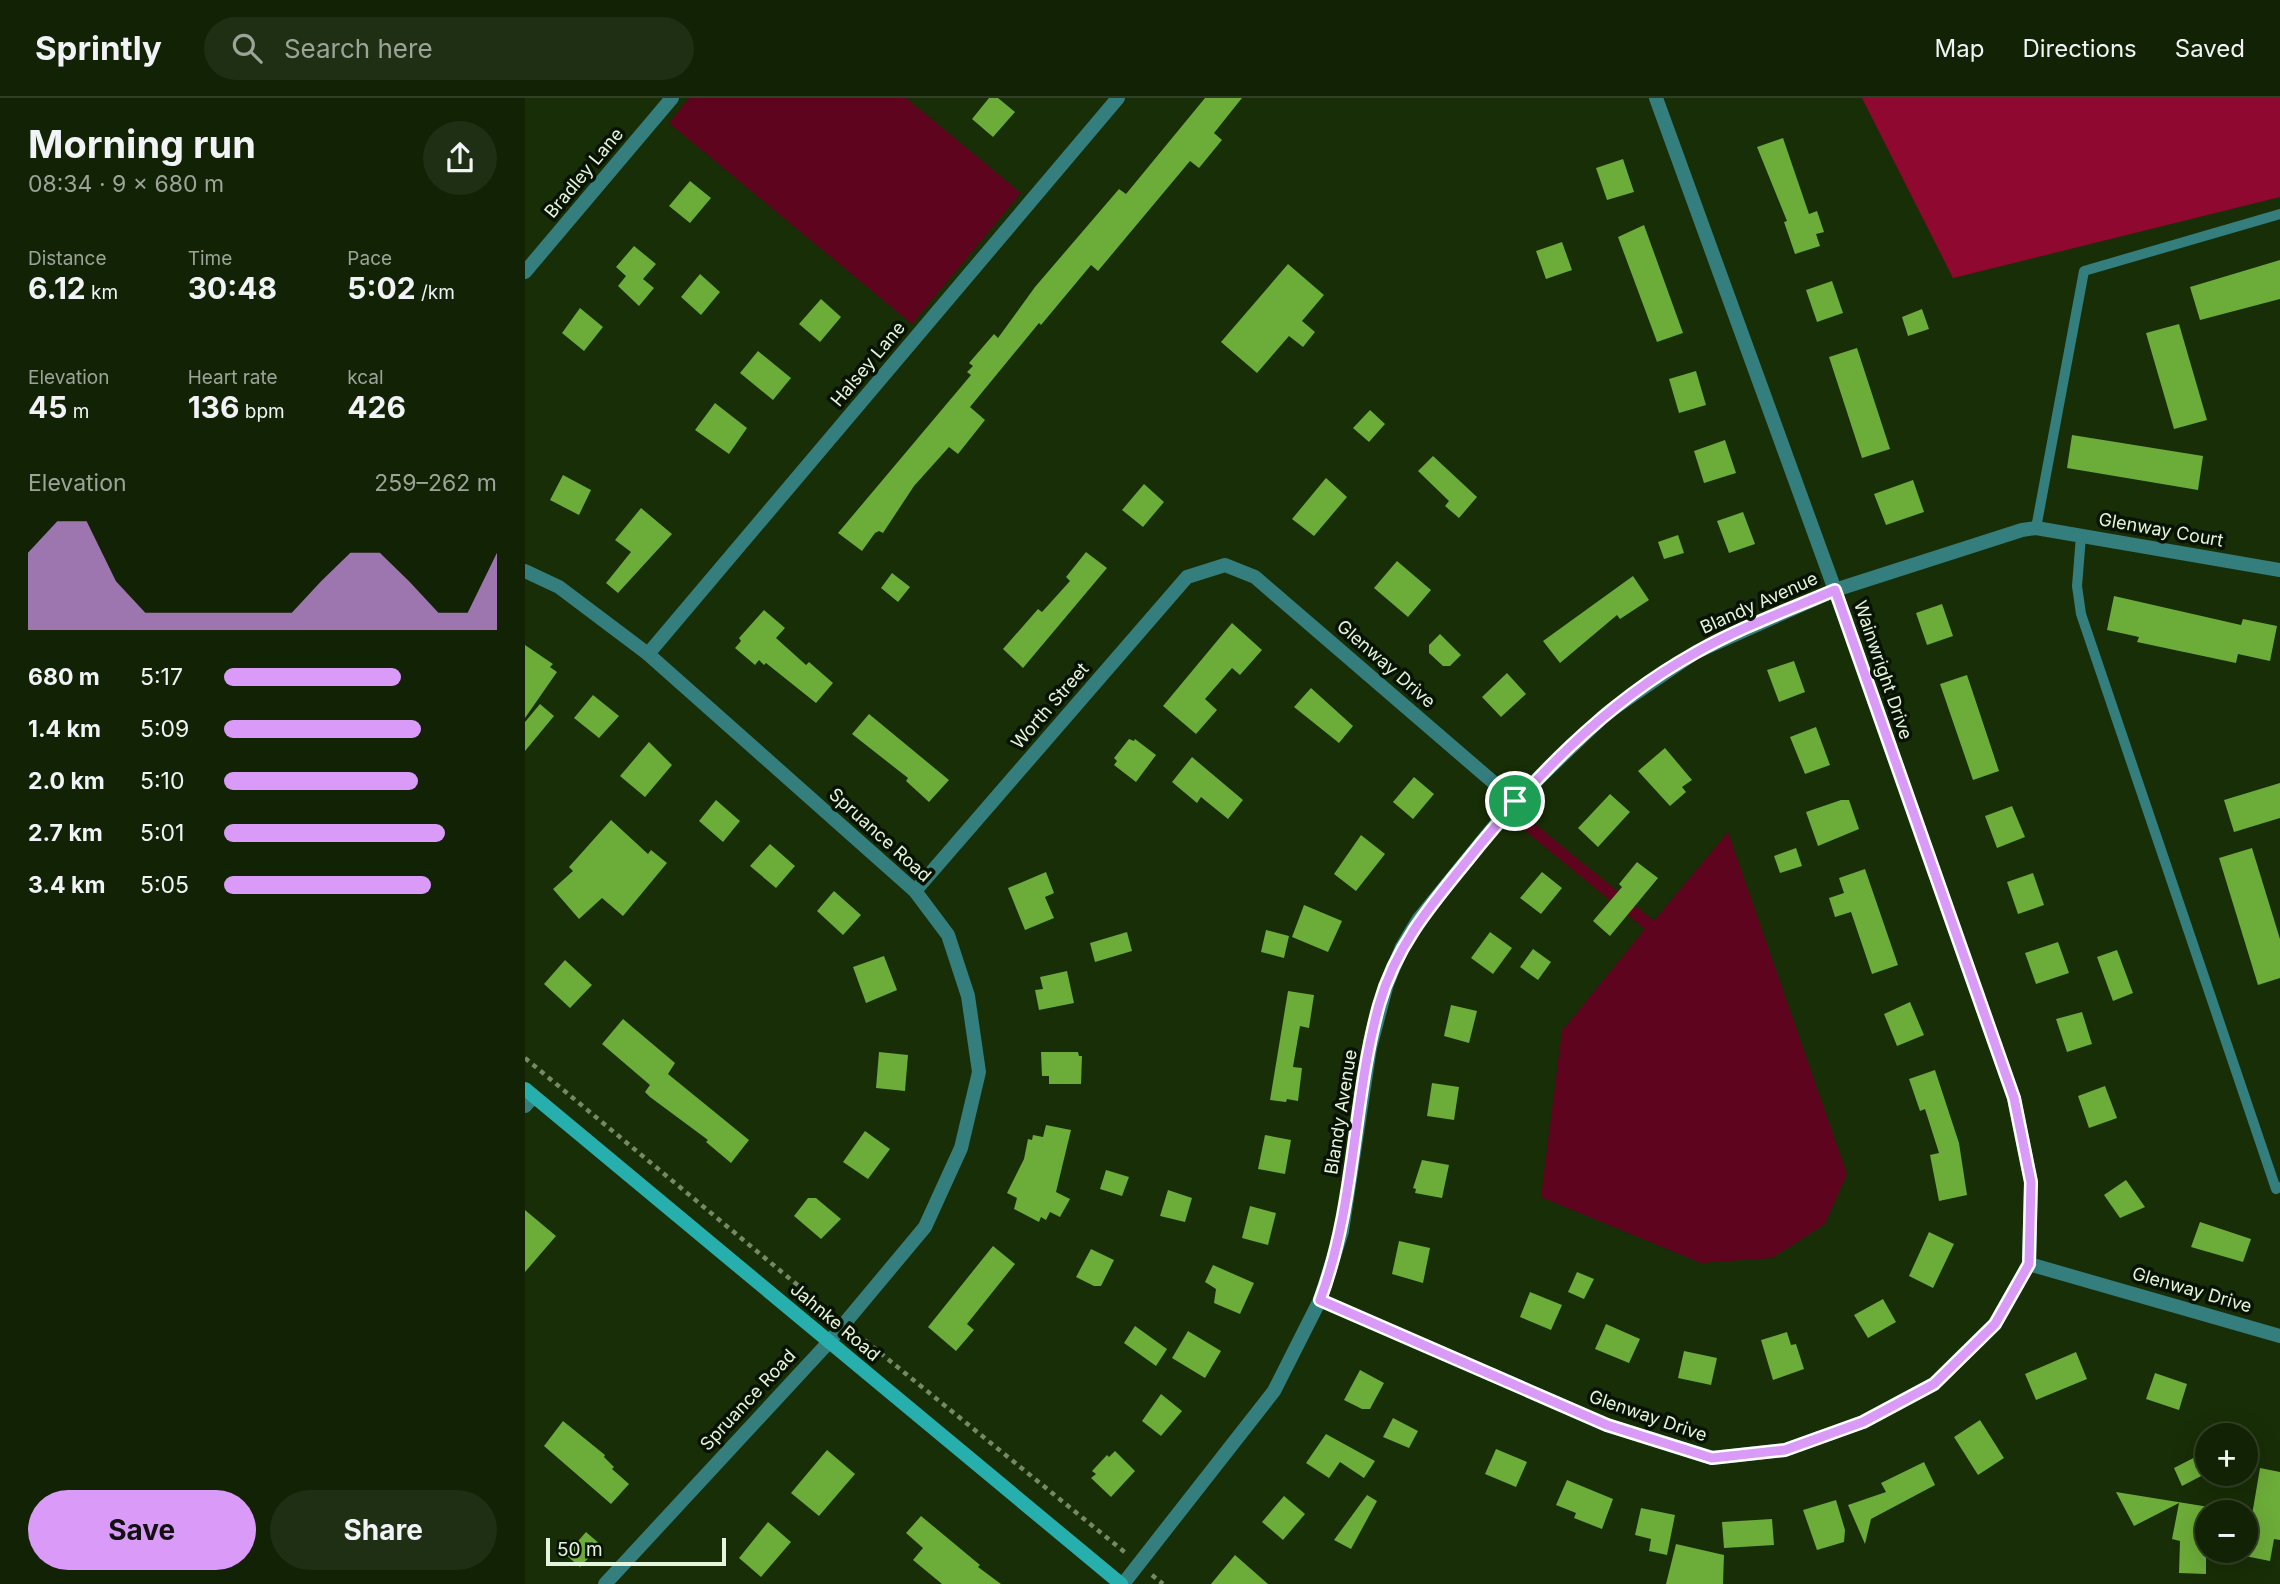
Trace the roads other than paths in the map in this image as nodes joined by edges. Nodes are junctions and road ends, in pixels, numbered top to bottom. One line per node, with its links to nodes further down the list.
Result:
1 (672, 98): 5 (street, Bradley Lane)
2 (1118, 98): 12 (street, Halsey Lane)
3 (1656, 98): 11 (street, Wainwright Drive)
4 (2280, 214): 6 (lane)
5 (525, 272)
6 (2036, 528): 7 (street, Glenway Court); 11 (street, Blandy Avenue)
7 (2081, 536): 9 (street, Glenway Court); 16 (lane)
8 (1225, 565): 13 (street, Glenway Drive); 14 (street, Worth Street)
9 (2280, 570)
10 (525, 572): 12 (street, Spruance Road)
11 (1835, 590): 13 (street, Blandy Avenue); 17 (street, Wainwright Drive)
12 (648, 654): 14 (street, Spruance Road)
13 (1515, 801): 18 (street, Blandy Avenue)
14 (915, 891): 20 (street, Spruance Road)
15 (528, 1098): 20 (main road, Jahnke Road)
16 (2280, 1187)
17 (2029, 1264): 18 (street, Glenway Drive); 19 (street, Glenway Drive)
18 (1320, 1300): 22 (street, Blandy Avenue)
19 (2280, 1336)
20 (829, 1342): 21 (street, Spruance Road); 22 (main road, Jahnke Road)
21 (605, 1584)
22 (1122, 1584)

